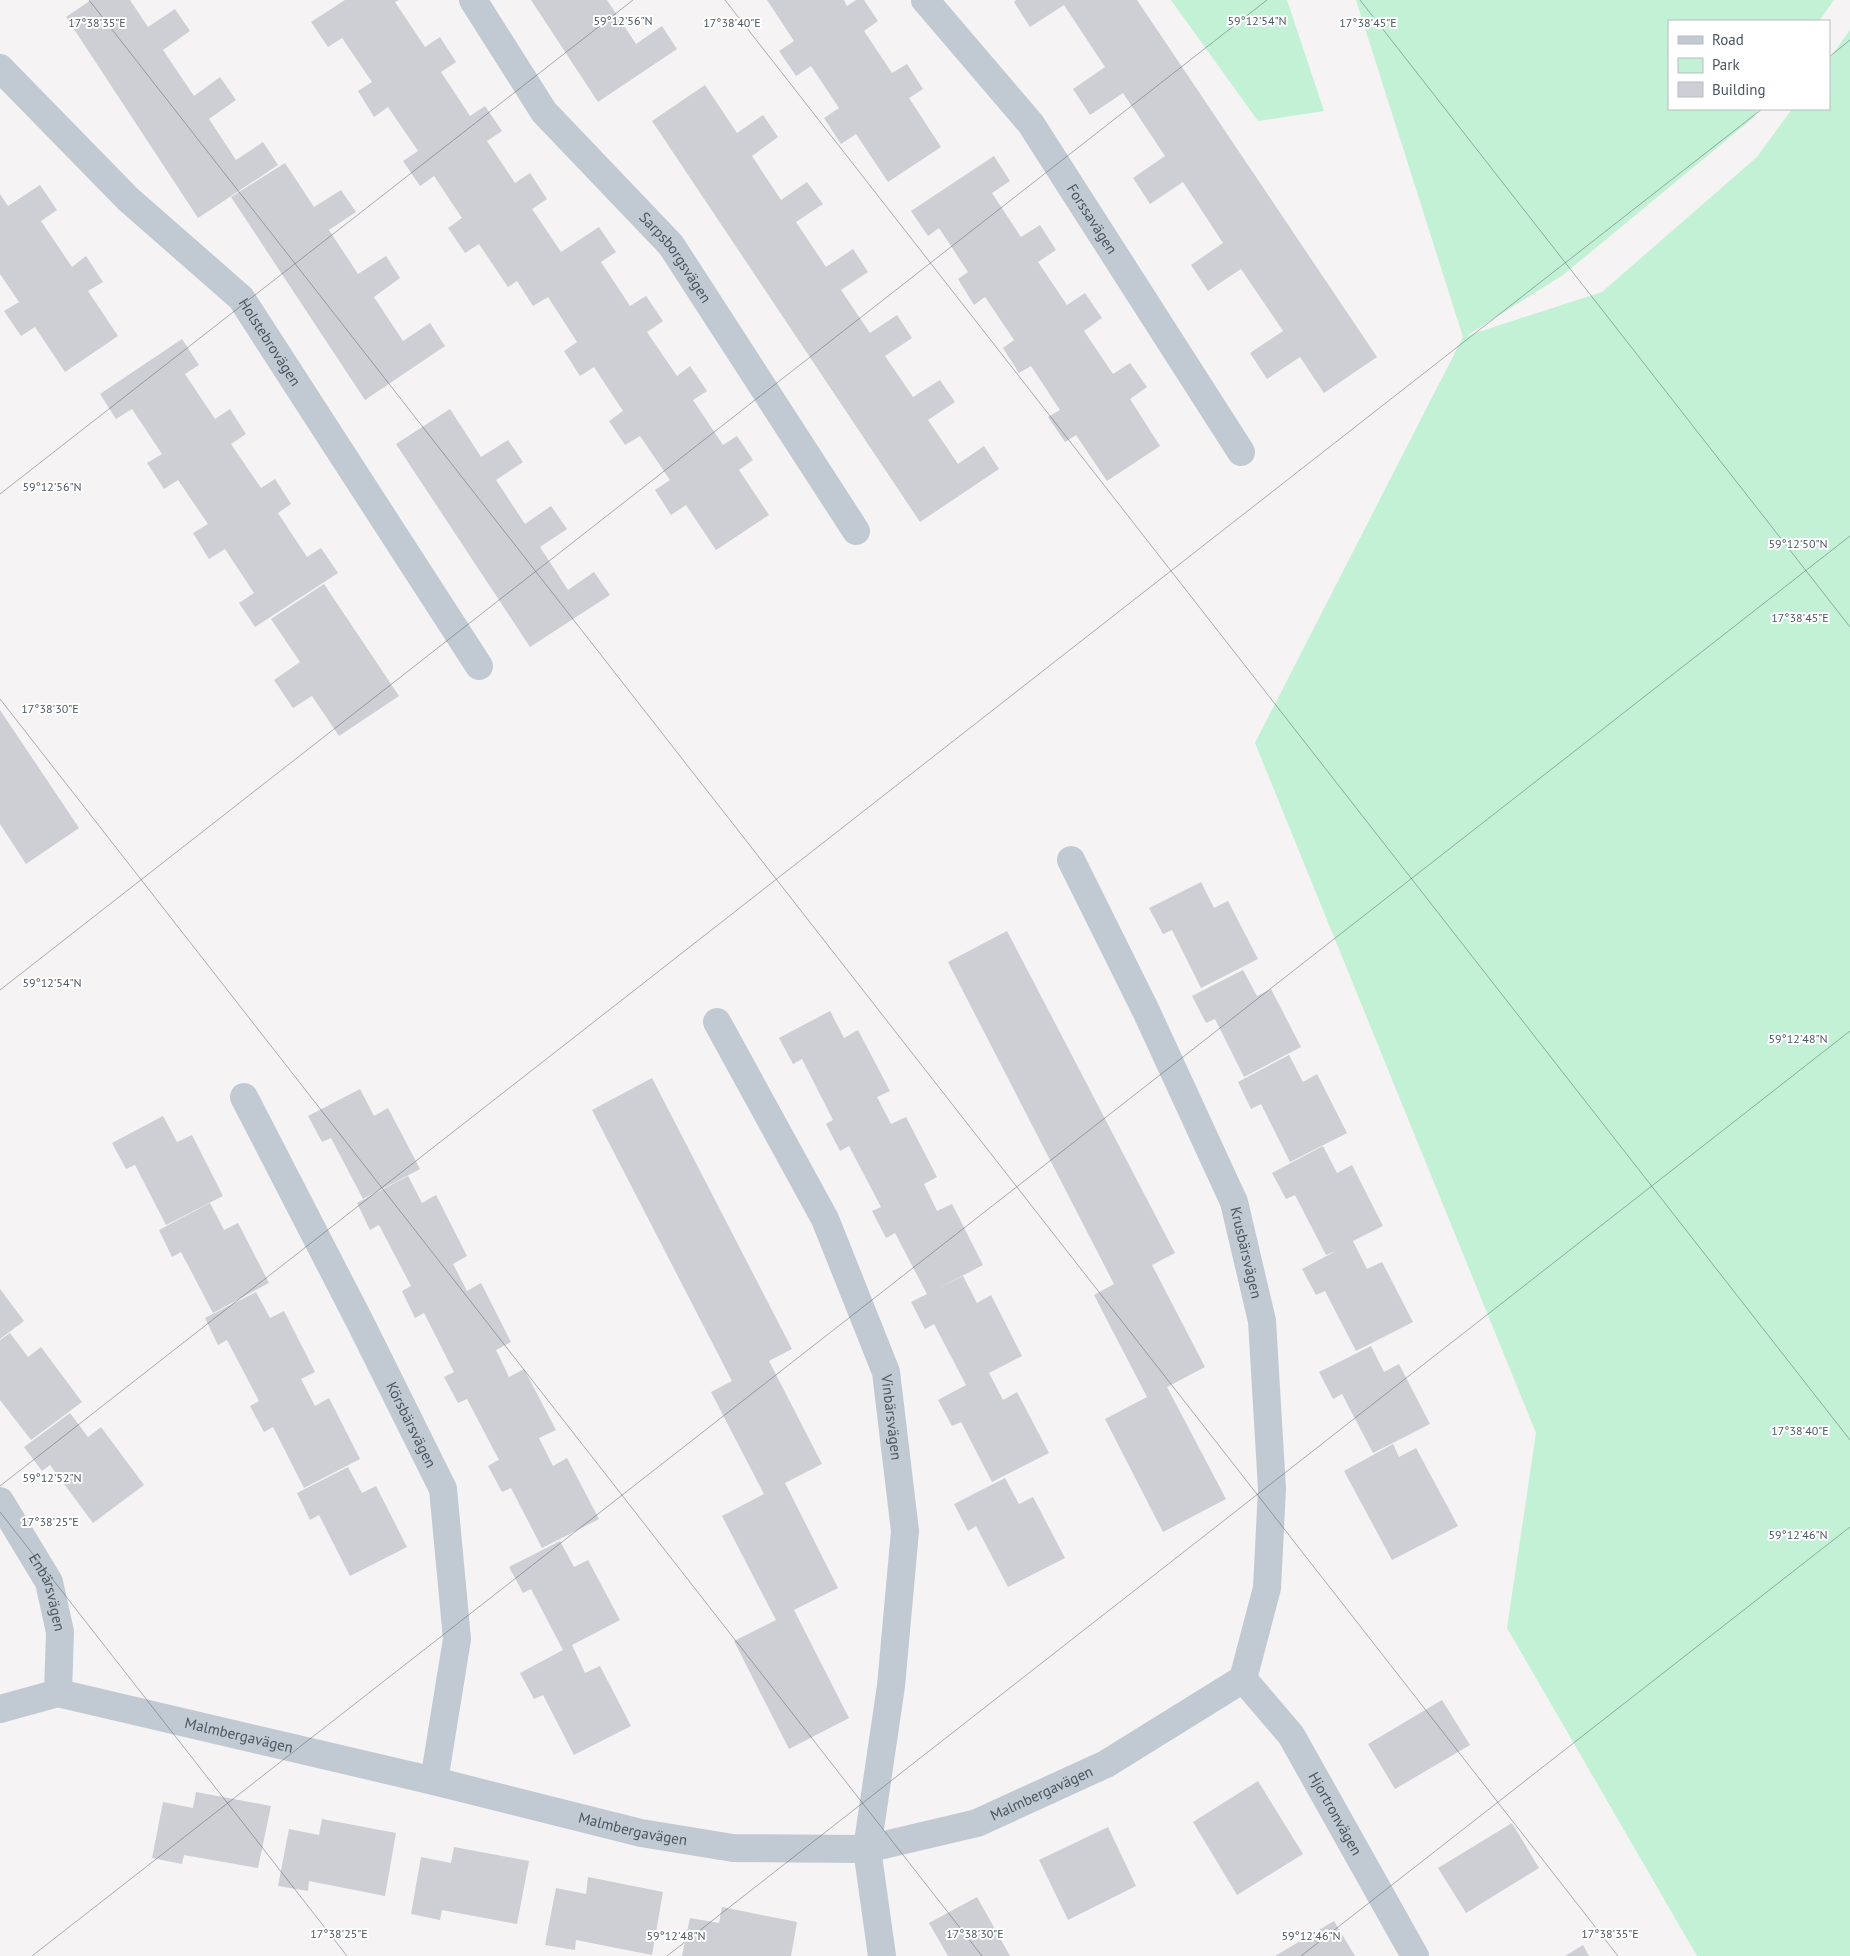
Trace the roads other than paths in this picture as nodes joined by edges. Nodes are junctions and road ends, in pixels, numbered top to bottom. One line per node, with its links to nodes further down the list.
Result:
1 (473, 0): 5 (street, Sarpsborgsvägen)
2 (925, 0): 4 (street, Forssavägen)
3 (0, 68): 6 (street, Holstebrovägen)
4 (1241, 452)
5 (856, 531)
6 (479, 666)
7 (1071, 860): 11 (street, Krusbärsvägen)
8 (717, 1022): 15 (street, Vinbärsvägen)
9 (244, 1097): 14 (street, Körsbärsvägen)
10 (0, 1501): 12 (street, Enbärsvägen)
11 (1243, 1679): 15 (street, Malmbergavägen); 17 (street, Hjortronvägen)
12 (58, 1693): 13 (street, Malmbergavägen); 14 (street, Malmbergavägen)
13 (0, 1709)
14 (434, 1781): 15 (street, Malmbergavägen)
15 (867, 1849): 16 (street)
16 (882, 1956)
17 (1415, 1956)

